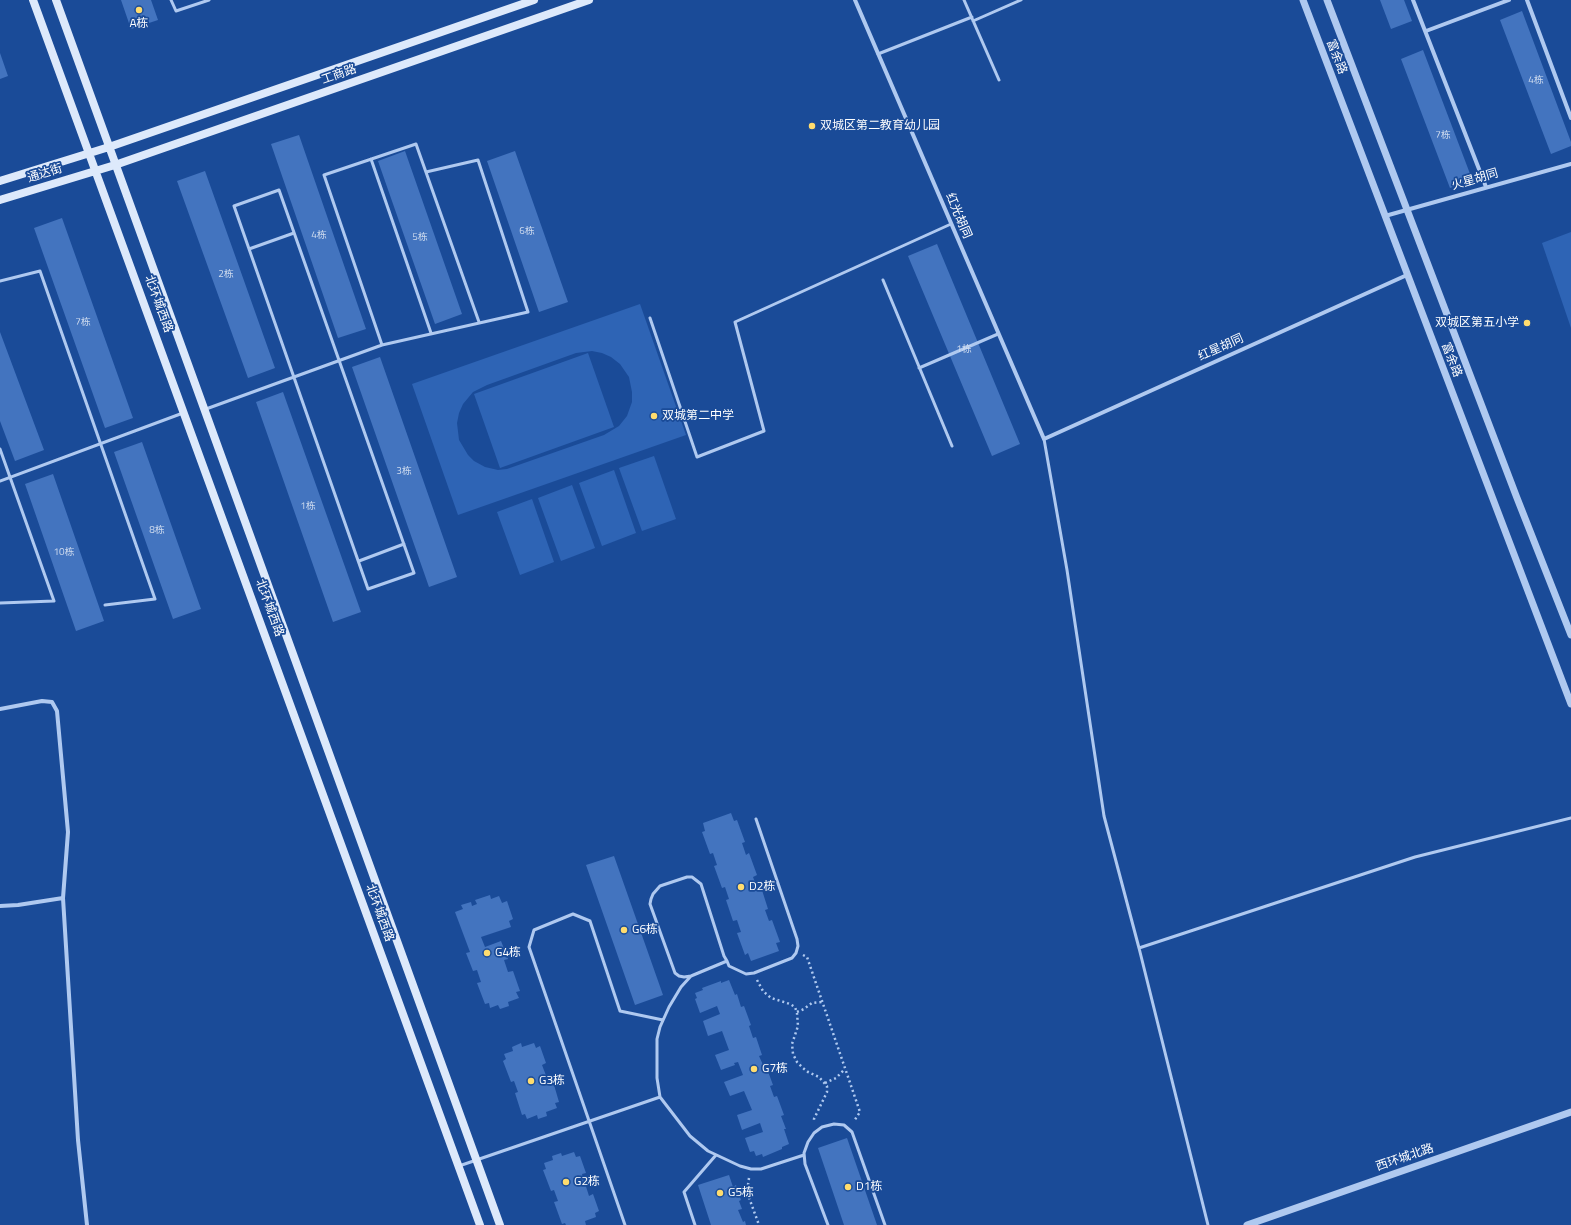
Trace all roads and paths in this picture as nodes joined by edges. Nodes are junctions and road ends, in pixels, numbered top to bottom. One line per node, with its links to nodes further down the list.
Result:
1 (33, 0): 21 (main road, 北环城西路)
2 (56, 0): 20 (main road, 北环城西路)
3 (171, 0): 4 (lane)
4 (209, 0)
5 (534, 0): 20 (main road, 工商路)
6 (589, 0): 24 (main road, 工商路)
7 (855, 0): 17 (street, 红光胡同)
8 (964, 0): 15 (lane)
9 (1021, 0): 15 (lane)
10 (1302, 0): 31 (street, 富余路)
11 (1327, 0): 30 (street, 富余路)
12 (1413, 0): 16 (street)
13 (1509, 0): 16 (street)
14 (1527, 0): 19 (street)
15 (972, 19): 17 (lane); 18 (lane)
16 (1426, 31): 28 (street)
17 (878, 54): 32 (street, 红光胡同)
18 (999, 80)
19 (1571, 118)
20 (109, 148): 21 (main road, 工商路); 24 (main road, 北环城西路)
21 (90, 154): 25 (main road, 北环城西路); 27 (main road, 通达街)
22 (371, 159): 26 (lane); 40 (lane); 42 (lane)
23 (1571, 164): 28 (street, 火星胡同)
24 (115, 165): 25 (main road, 工商路); 46 (main road, 北环城西路)
25 (96, 171): 29 (main road, 通达街); 47 (main road, 北环城西路)
26 (426, 172): 39 (lane); 39 (lane)
27 (0, 181)
28 (1486, 187): 30 (street, 火星胡同)
29 (0, 200)
30 (1407, 210): 31 (street, 火星胡同); 58 (street, 富余路)
31 (1384, 216): 35 (street, 富余路)
32 (951, 224): 38 (lane); 41 (street, 红光胡同)
33 (294, 233): 34 (lane); 34 (lane); 43 (lane)
34 (249, 250): 45 (lane)
35 (1407, 275): 48 (street, 红星胡同); 59 (street, 富余路)
36 (883, 280): 44 (lane)
37 (0, 281): 49 (lane)
38 (650, 318)
39 (479, 322): 40 (lane)
40 (431, 333): 42 (lane)
41 (998, 334): 44 (lane); 48 (street, 红光胡同)
42 (382, 345): 43 (lane)
43 (339, 360): 45 (lane); 54 (lane)
44 (919, 368): 50 (lane)
45 (294, 377): 46 (lane); 55 (lane)
46 (204, 410): 82 (main road, 北环城西路)
47 (184, 412): 49 (lane); 83 (main road, 北环城西路)
48 (1044, 439): 65 (lane)
49 (101, 443): 52 (lane); 57 (lane)
50 (952, 446)
51 (0, 449): 52 (lane)
52 (10, 477): 53 (lane); 56 (lane)
53 (0, 481)
54 (404, 544): 55 (lane); 55 (lane)
55 (359, 561)
56 (0, 603)
57 (105, 605)
58 (1571, 635)
59 (1571, 704)
60 (0, 709): 63 (street)
61 (1571, 818): 65 (lane)
62 (756, 819): 66 (lane)
63 (63, 898): 64 (street); 85 (street)
64 (0, 906)
65 (1139, 948): 93 (lane)
66 (796, 953): 68 (lane); 70 (path)
67 (727, 961): 68 (lane); 69 (lane); 69 (lane)
68 (753, 973): 71 (path)
69 (691, 976): 72 (lane)
70 (822, 1002): 71 (path); 73 (path)
71 (797, 1012): 74 (path)
72 (663, 1020): 75 (lane); 77 (lane)
73 (845, 1069): 74 (path); 78 (path)
74 (825, 1083): 79 (path)
75 (660, 1097): 77 (lane); 80 (lane)
76 (1571, 1112): 94 (street, 西环城北路)
77 (589, 1121): 82 (lane); 88 (lane)
78 (849, 1128): 79 (lane); 92 (lane)
79 (814, 1133): 81 (lane)
80 (716, 1155): 84 (lane); 89 (lane)
81 (804, 1155): 84 (lane); 91 (lane)
82 (476, 1160): 83 (lane); 87 (main road, 北环城西路)
83 (459, 1166): 86 (main road, 北环城西路)
84 (751, 1169): 90 (path)
85 (87, 1225)
86 (480, 1225)
87 (500, 1225)
88 (625, 1225)
89 (695, 1225)
90 (759, 1225)
91 (828, 1225)
92 (885, 1225)
93 (1208, 1225)
94 (1247, 1225)

